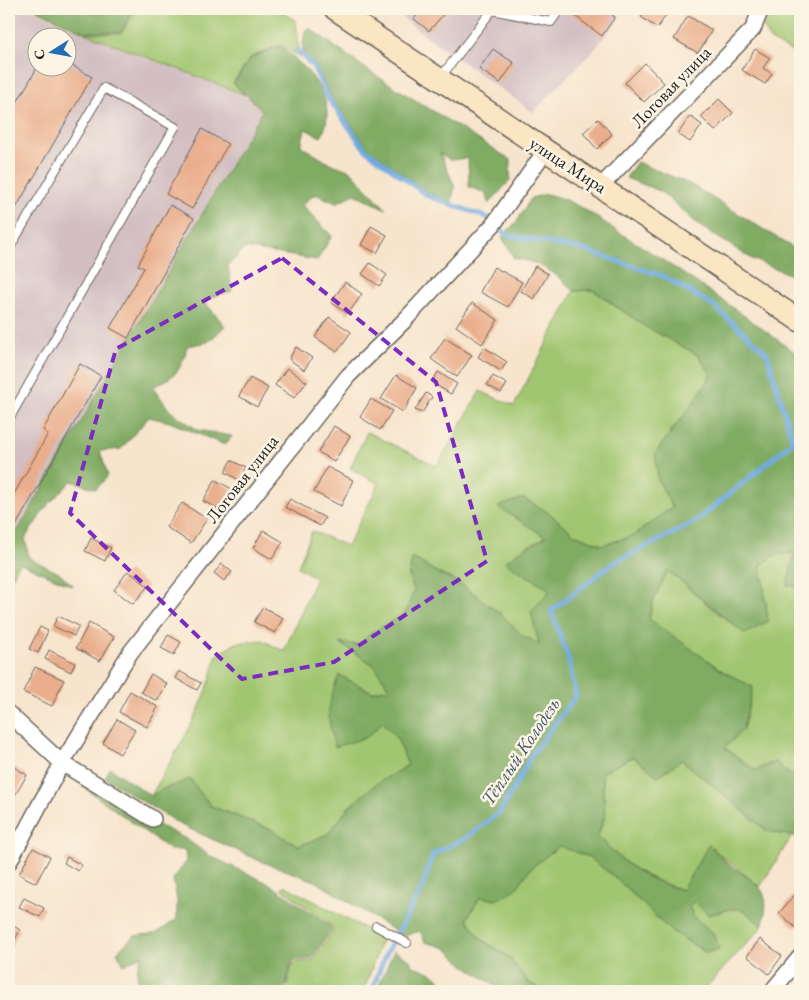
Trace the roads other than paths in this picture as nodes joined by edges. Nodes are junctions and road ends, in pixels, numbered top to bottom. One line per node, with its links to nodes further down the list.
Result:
1 (335, 9): 5 (street, улица Мира)
2 (492, 9): 3 (lane); 5 (lane)
3 (560, 9)
4 (761, 9): 7 (street, Логовая улица)
5 (439, 79): 6 (street, улица Мира)
6 (546, 150): 7 (street, улица Мира); 12 (street, Логовая улица)
7 (601, 186): 9 (street, улица Мира)
8 (9, 249): 10 (lane)
9 (800, 321)
10 (9, 419)
11 (9, 714): 12 (street)
12 (62, 763): 13 (street); 14 (street, Логовая улица)
13 (153, 819)
14 (9, 862)
15 (376, 926): 16 (lane)
16 (407, 943)
17 (800, 957): 18 (street)
18 (772, 991)

